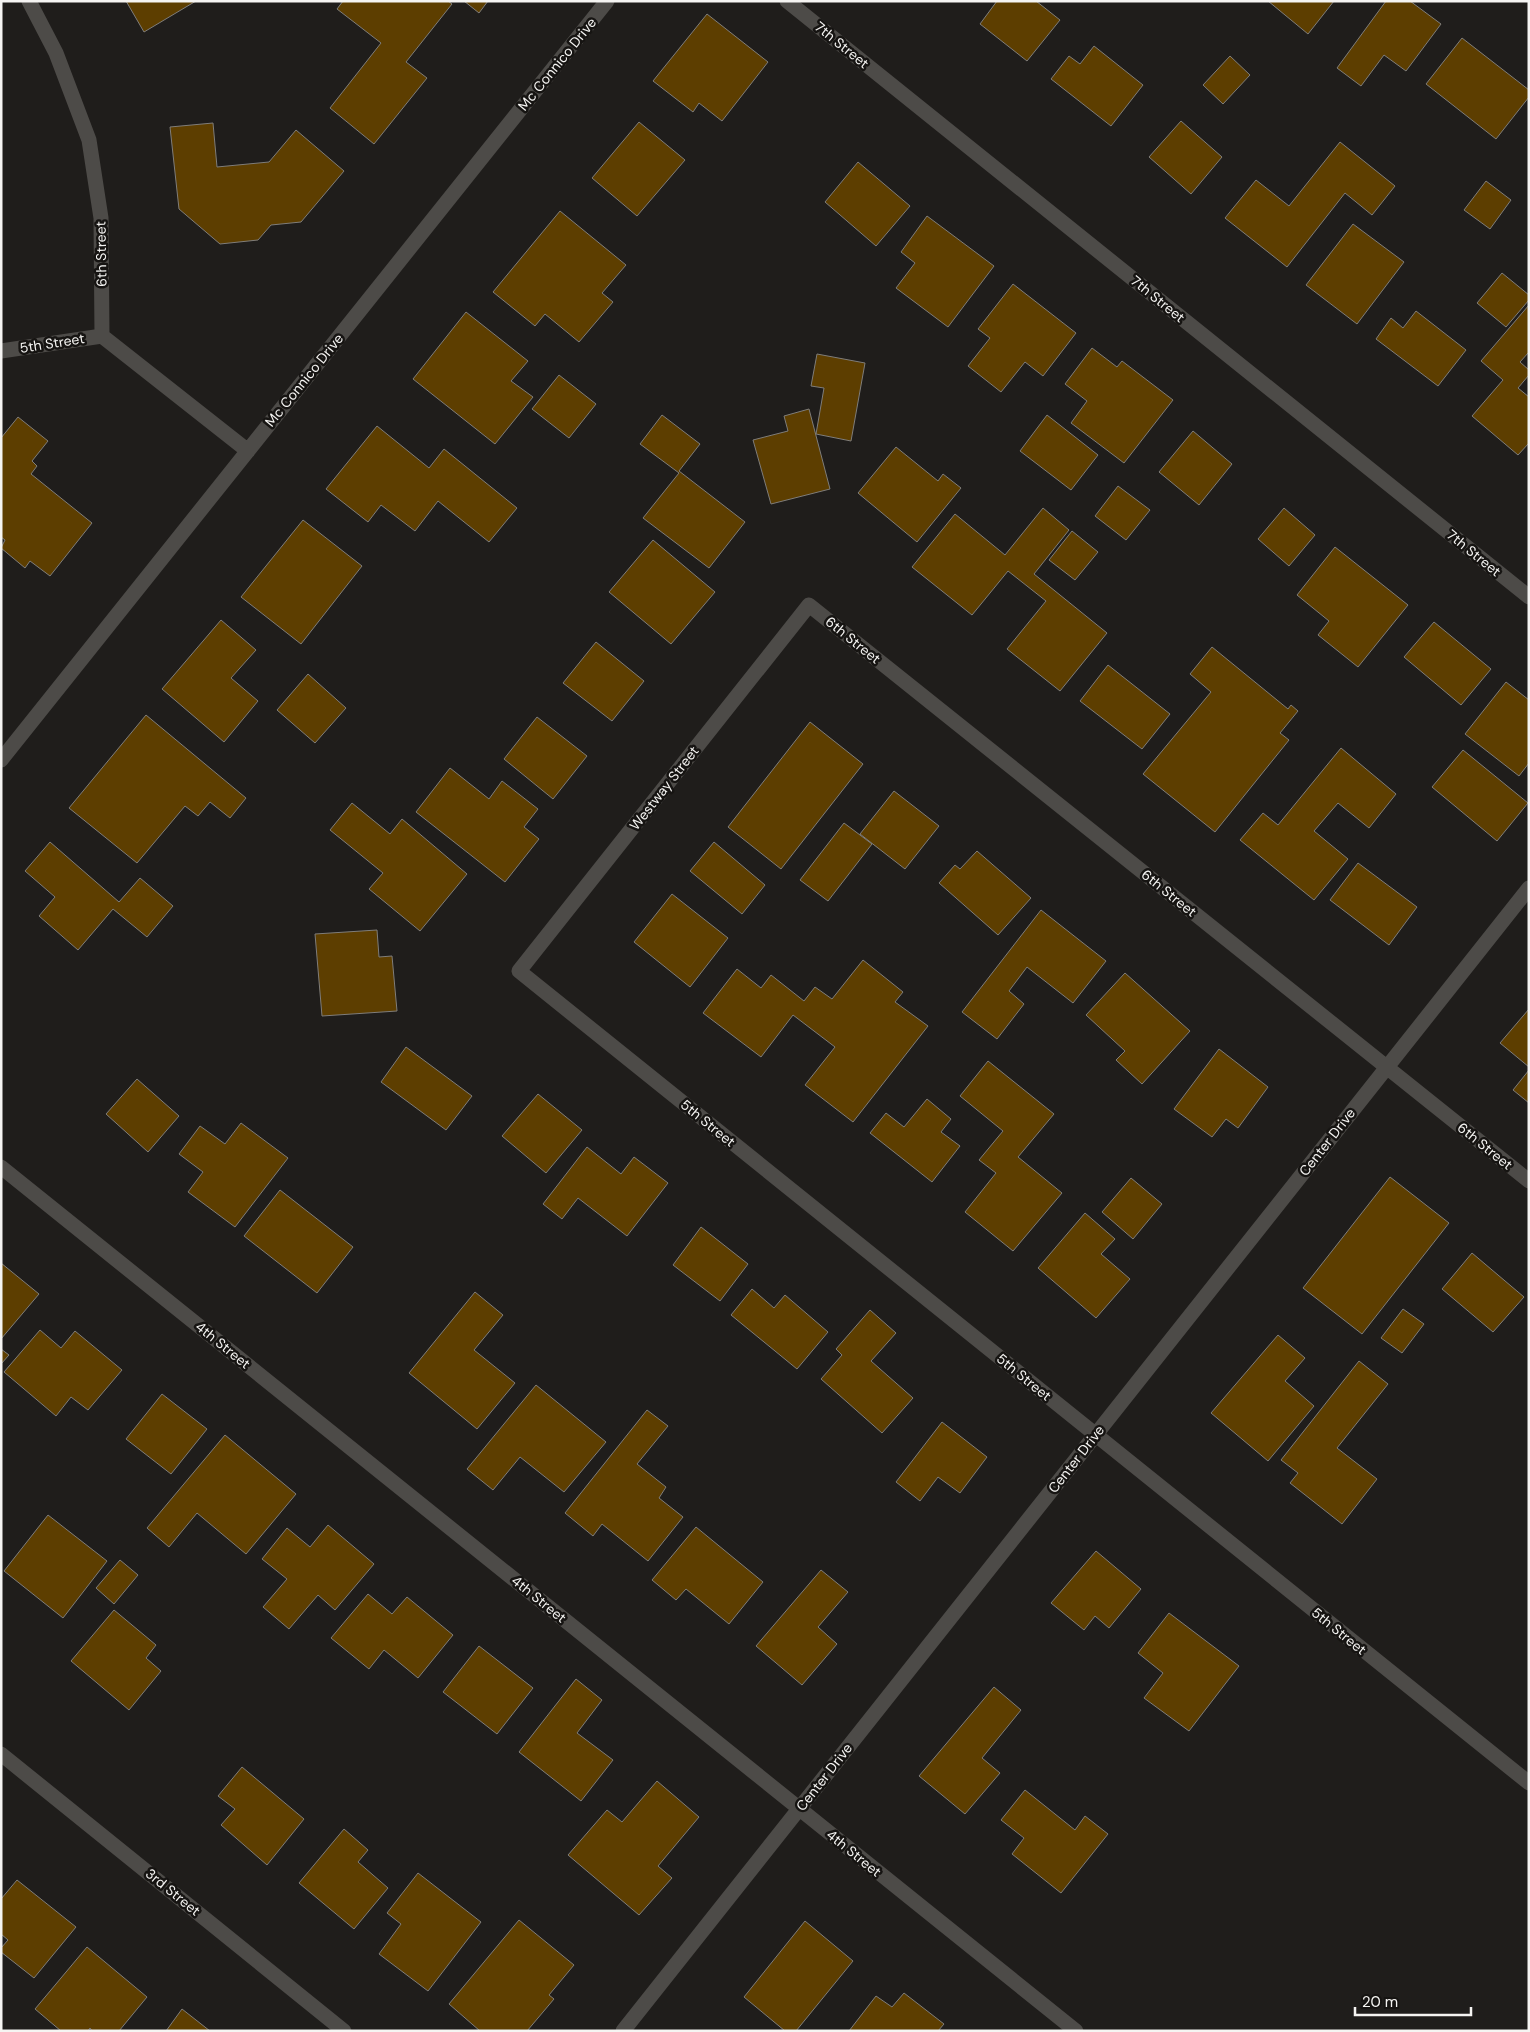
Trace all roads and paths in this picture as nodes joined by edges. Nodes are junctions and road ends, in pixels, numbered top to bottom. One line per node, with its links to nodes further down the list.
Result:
1 (29, 1): 4 (street, 6th Street)
2 (607, 1): 6 (street, Mc Connico Drive)
3 (787, 1): 7 (street, 7th Street)
4 (102, 336): 5 (street, 5th Street); 6 (street)
5 (1, 351)
6 (248, 451): 9 (street, Mc Connico Drive)
7 (1529, 597)
8 (809, 605): 11 (street, Westway Street); 12 (street, 6th Street)
9 (1, 760)
10 (1529, 888): 12 (street, Center Drive)
11 (519, 971): 15 (street, 5th Street)
12 (1386, 1067): 14 (street, 6th Street); 15 (street, Center Drive)
13 (1, 1167): 18 (street, 4th Street)
14 (1529, 1181)
15 (1096, 1434): 17 (street, 5th Street); 18 (street, Center Drive)
16 (1, 1754): 19 (street, 3rd Street)
17 (1529, 1783)
18 (799, 1808): 20 (street, Center Drive); 21 (street, 4th Street)
19 (344, 2031)
20 (623, 2031)
21 (1076, 2031)

